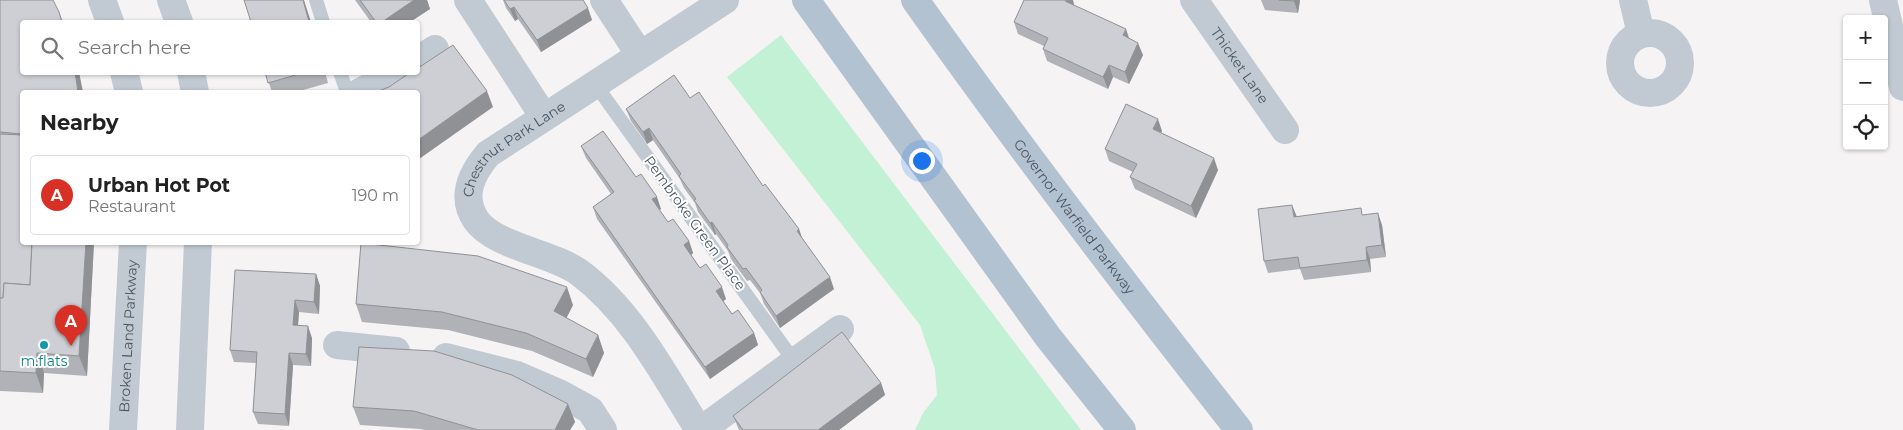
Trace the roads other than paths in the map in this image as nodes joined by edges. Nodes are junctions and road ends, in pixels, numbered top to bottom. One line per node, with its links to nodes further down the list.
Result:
1 (171, 0): 11 (street)
2 (316, 0): 12 (lane)
3 (468, 0): 25 (street)
4 (604, 0): 14 (street)
5 (725, 0): 14 (street, Chestnut Park Lane)
6 (806, 0): 36 (main road)
7 (916, 0): 37 (main road, Governor Warfield Parkway)
8 (1194, 0): 26 (street, Thicket Lane)
9 (1633, 0): 13 (street)
10 (1891, 14): 20 (street)
11 (178, 20)
12 (322, 20)
13 (1641, 34)
14 (640, 55): 19 (street, Chestnut Park Lane)
15 (125, 75): 21 (street)
16 (192, 75): 22 (street)
17 (341, 75): 23 (lane)
18 (392, 75): 24 (street)
19 (595, 84): 25 (street, Chestnut Park Lane); 31 (lane, Pembroke Green Place)
20 (1903, 87)
21 (128, 90)
22 (195, 90)
23 (346, 90)
24 (364, 90)
25 (544, 117): 35 (street, Chestnut Park Lane)
26 (1285, 130)
27 (133, 245): 32 (street, Broken Land Parkway)
28 (198, 245): 33 (street)
29 (840, 329): 31 (street)
30 (337, 345): 34 (street)
31 (794, 361): 35 (street)
32 (123, 430)
33 (190, 430)
34 (603, 430)
35 (700, 430)
36 (1122, 430)
37 (1239, 430)

